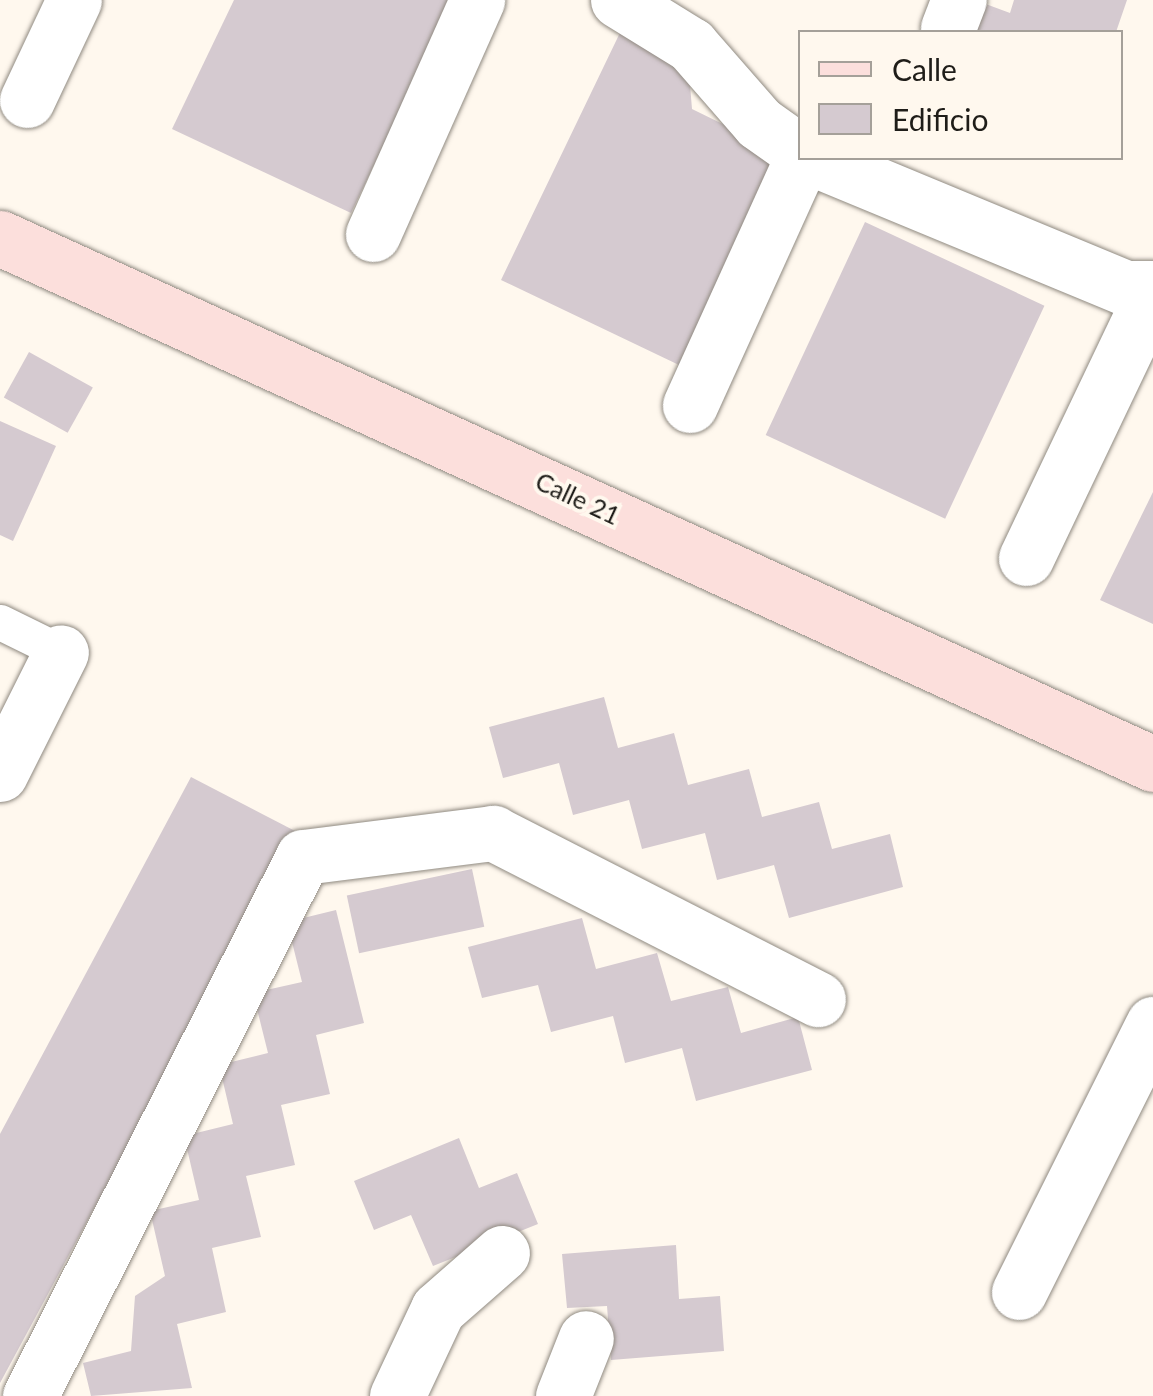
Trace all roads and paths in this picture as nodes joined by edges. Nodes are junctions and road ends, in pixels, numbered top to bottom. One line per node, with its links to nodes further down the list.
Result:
1 (74, 0): 4 (street)
2 (477, 0): 8 (street)
3 (618, 0): 5 (street)
4 (27, 100)
5 (798, 153)
6 (799, 160): 11 (street)
7 (817, 160): 10 (street)
8 (373, 234)
9 (0, 238): 16 (street, Calle 21)
10 (1153, 290): 12 (street)
11 (690, 405)
12 (1026, 558)
13 (0, 622): 14 (lane)
14 (61, 652): 15 (street)
15 (4, 758)
16 (1153, 764)
17 (818, 999): 22 (street)
18 (1153, 1024): 20 (street)
19 (502, 1252): 23 (street)
20 (1019, 1292)
21 (586, 1338): 24 (street)
22 (30, 1396)
23 (397, 1396)
24 (563, 1396)

